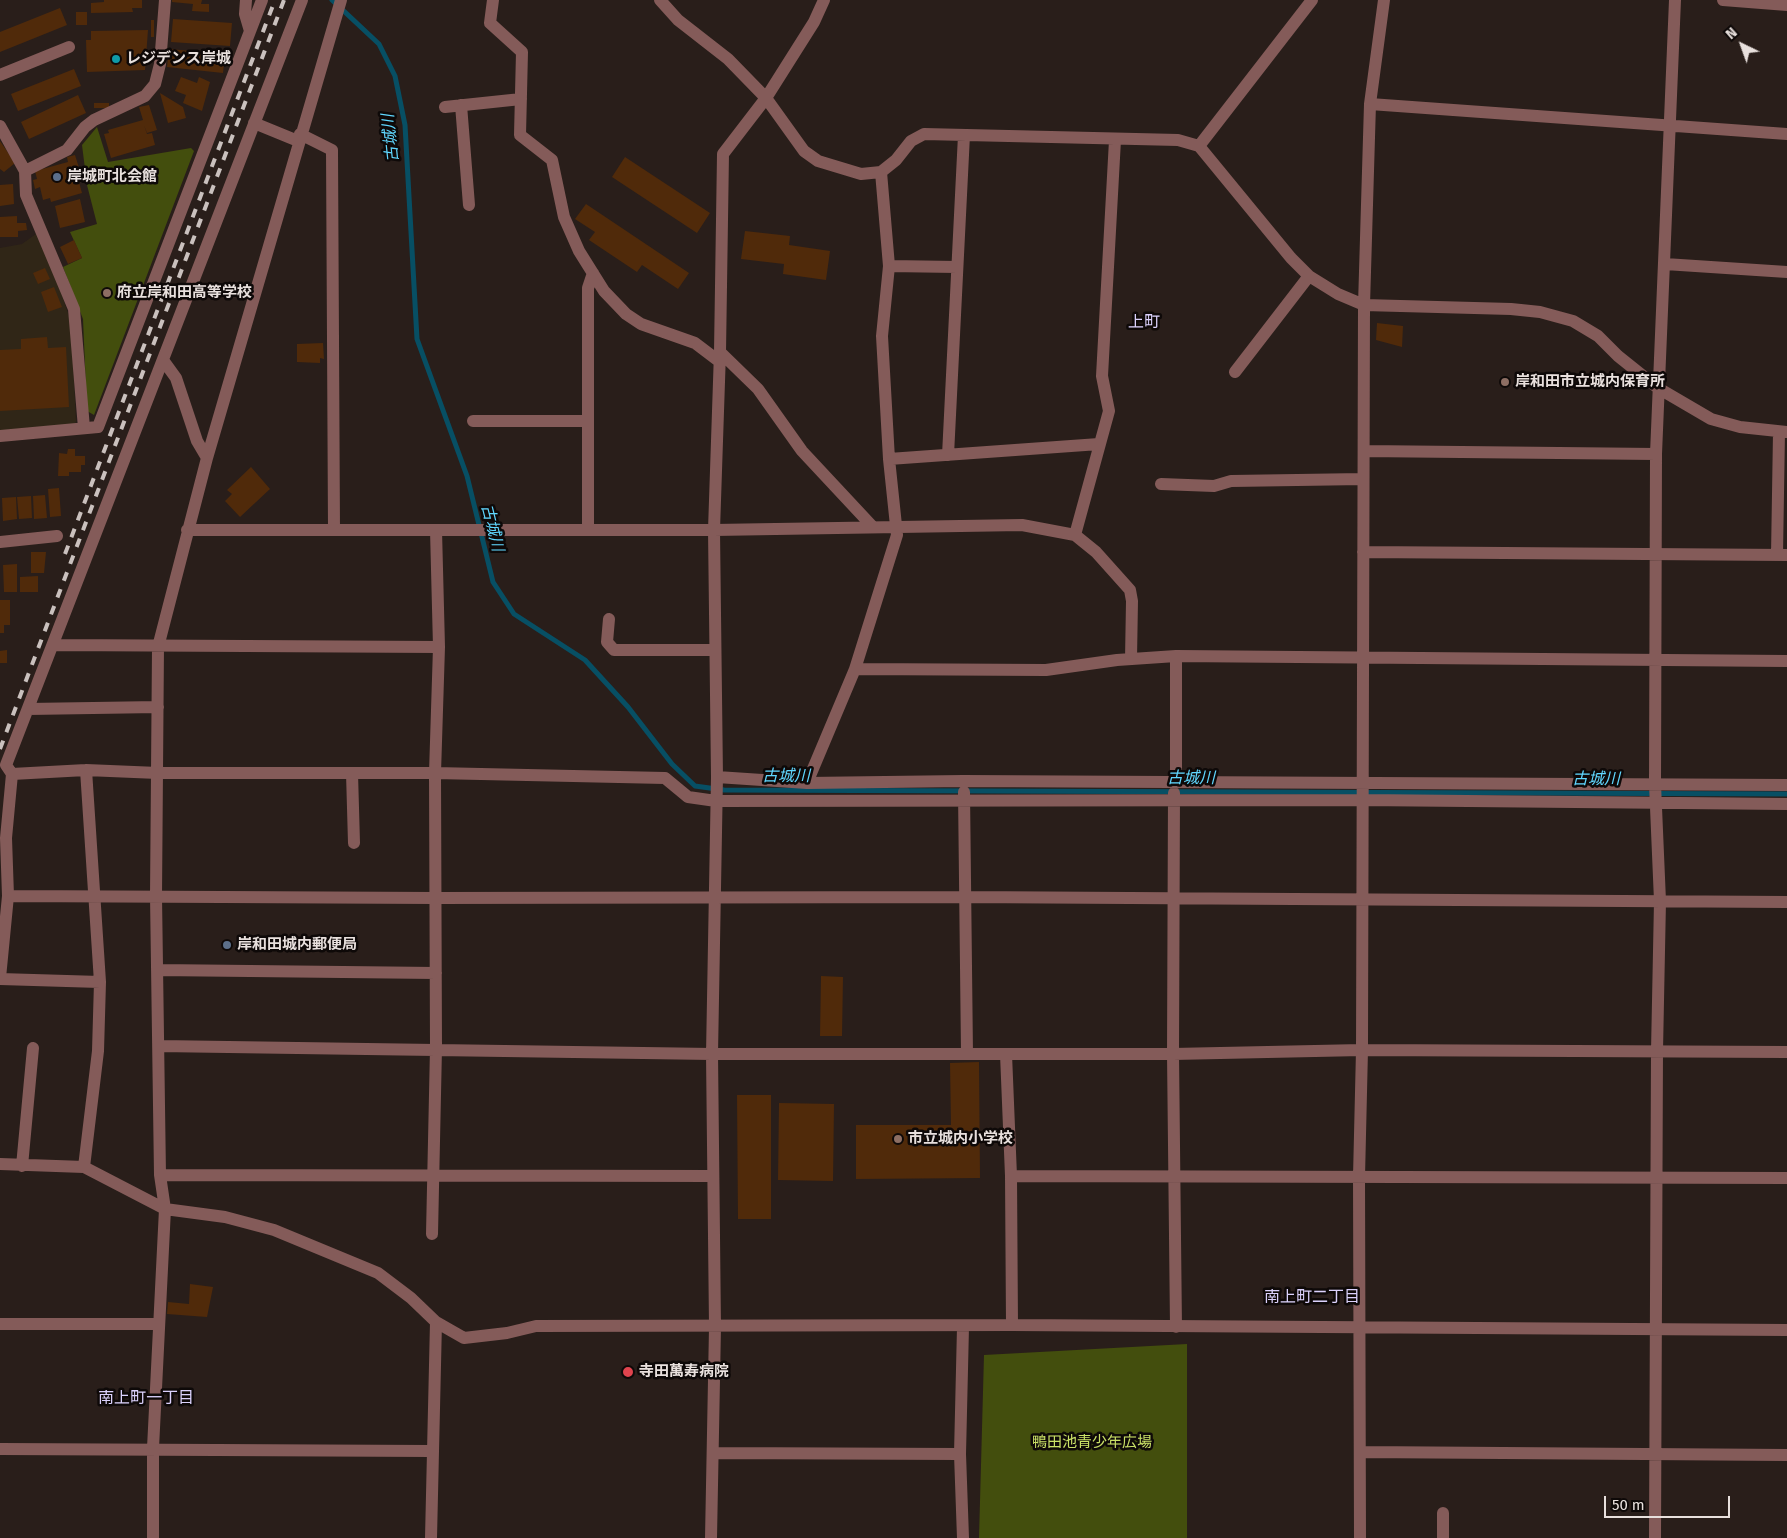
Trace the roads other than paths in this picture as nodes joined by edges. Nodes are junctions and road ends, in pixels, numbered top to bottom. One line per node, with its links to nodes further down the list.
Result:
1 (165, 0): 30 (street)
2 (246, 0): 14 (street)
3 (262, 0): 14 (street)
4 (302, 0): 22 (street)
5 (493, 0): 18 (street)
6 (660, 0): 17 (street)
7 (824, 0): 17 (street)
8 (1312, 0): 29 (street)
9 (1384, 0): 19 (street)
10 (1675, 0): 23 (street)
11 (1723, 0): 13 (street)
12 (341, 2): 27 (street)
13 (1787, 5)
14 (250, 31): 46 (street)
15 (69, 47): 16 (street)
16 (0, 76)
17 (766, 98): 31 (street); 40 (street)
18 (521, 99): 20 (street); 37 (street)
19 (1370, 104): 23 (street); 39 (street)
20 (461, 105): 21 (street); 32 (street)
21 (445, 107)
22 (254, 123): 27 (street); 41 (street)
23 (1670, 124): 25 (street); 33 (street)
24 (0, 126): 30 (street)
25 (1787, 134)
26 (964, 135): 28 (street); 31 (street); 35 (street)
27 (299, 138): 53 (street); 59 (street)
28 (1115, 140): 29 (street); 49 (street)
29 (1199, 146): 38 (street)
30 (25, 171): 46 (street)
31 (881, 172): 34 (street)
32 (470, 206)
33 (1665, 264): 36 (street); 43 (street)
34 (890, 266): 35 (street); 54 (street)
35 (957, 267): 52 (street)
36 (1787, 272)
37 (593, 273): 40 (street); 45 (street)
38 (1309, 276): 39 (street); 42 (street)
39 (1364, 305): 43 (street); 50 (street)
40 (720, 357): 57 (street); 63 (street)
41 (163, 360): 53 (street); 71 (street)
42 (1236, 372)
43 (1658, 388): 47 (street); 51 (street)
44 (473, 421): 45 (street)
45 (588, 421): 62 (street)
46 (84, 428): 48 (street)
47 (1783, 432): 69 (street)
48 (0, 436)
49 (1099, 444): 52 (street); 64 (street)
50 (1364, 451): 51 (street); 55 (street)
51 (1656, 454): 68 (street)
52 (948, 455): 54 (street)
53 (207, 458): 60 (street)
54 (889, 459): 58 (street)
55 (1364, 479): 56 (street); 67 (street)
56 (1161, 484)
57 (872, 526): 58 (street); 63 (street)
58 (896, 526): 64 (street); 80 (street)
59 (334, 529): 60 (street); 61 (street)
60 (187, 530): 72 (street)
61 (436, 530): 62 (street); 73 (street)
62 (588, 530): 63 (street)
63 (714, 530): 74 (street)
64 (1075, 535): 76 (street)
65 (57, 536): 66 (street)
66 (0, 542)
67 (1363, 552): 68 (street); 77 (street)
68 (1656, 555): 69 (street); 78 (street)
69 (1782, 555)
70 (609, 619): 74 (street)
71 (53, 645): 72 (street); 82 (street)
72 (158, 647): 73 (street); 81 (street)
73 (439, 647): 86 (street)
74 (715, 650): 88 (street)
75 (1176, 656): 76 (street); 77 (street); 91 (street)
76 (1132, 659): 80 (street)
77 (1363, 659): 78 (street); 93 (street)
78 (1656, 660): 79 (street); 92 (street)
79 (1787, 661)
80 (855, 669): 90 (street)
81 (158, 707): 82 (street); 84 (street)
82 (28, 709): 87 (street)
83 (86, 770): 84 (street); 87 (street); 105 (street)
84 (158, 773): 85 (street); 103 (street)
85 (352, 773): 86 (street); 101 (street)
86 (435, 773): 95 (street); 106 (street)
87 (12, 774): 102 (street)
88 (716, 778): 90 (street); 95 (street)
89 (963, 781): 90 (street); 91 (street); 96 (street)
90 (807, 783)
91 (1175, 783): 93 (street); 97 (street)
92 (1655, 784): 93 (street); 94 (street); 99 (street)
93 (1362, 785): 98 (street)
94 (1787, 785)
95 (716, 800): 96 (street); 107 (street)
96 (965, 800): 97 (street); 104 (street)
97 (1174, 800): 98 (street); 108 (street)
98 (1362, 800): 99 (street); 109 (street)
99 (1657, 803): 100 (street); 110 (street)
100 (1787, 804)
101 (354, 843)
102 (8, 896): 105 (street); 114 (street)
103 (156, 896): 105 (street); 106 (street); 112 (street)
104 (965, 897): 107 (street); 108 (street); 123 (street)
105 (96, 898): 115 (street)
106 (436, 898): 107 (street); 113 (street)
107 (714, 898): 122 (street)
108 (1175, 899): 109 (street); 125 (street)
109 (1362, 901): 110 (street); 119 (street)
110 (1660, 901): 111 (street); 120 (street)
111 (1787, 902)
112 (157, 970): 113 (street); 116 (street)
113 (436, 973): 118 (street)
114 (0, 978): 115 (street)
115 (100, 982): 128 (street)
116 (159, 1046): 118 (street); 129 (street)
117 (33, 1048): 127 (street)
118 (436, 1048): 122 (street); 132 (street)
119 (1362, 1050): 120 (street); 125 (street); 134 (street)
120 (1656, 1051): 121 (street); 135 (street)
121 (1787, 1052)
122 (712, 1054): 123 (street); 130 (street)
123 (967, 1054): 124 (street)
124 (1006, 1054): 125 (street); 131 (street)
125 (1172, 1054): 133 (street)
126 (0, 1164): 127 (street)
127 (22, 1166): 128 (street)
128 (84, 1167): 137 (street)
129 (160, 1175): 132 (street); 137 (street)
130 (713, 1176): 132 (street); 143 (street)
131 (1011, 1176): 133 (street); 142 (street)
132 (434, 1177): 138 (street)
133 (1174, 1177): 134 (street); 145 (street)
134 (1359, 1177): 135 (street); 146 (street)
135 (1656, 1178): 136 (street); 147 (street)
136 (1787, 1178)
137 (165, 1209): 139 (street); 141 (street)
138 (432, 1234)
139 (436, 1322): 143 (street); 151 (street)
140 (0, 1324): 141 (street)
141 (158, 1324): 149 (street)
142 (1012, 1325): 144 (street); 145 (street)
143 (715, 1327): 144 (street); 152 (street)
144 (963, 1327): 154 (street)
145 (1176, 1327): 146 (street)
146 (1359, 1328): 147 (street); 153 (street)
147 (1655, 1330): 148 (street); 155 (street)
148 (1787, 1330)
149 (152, 1448): 150 (street); 151 (street); 158 (street)
150 (0, 1449)
151 (432, 1451): 159 (street)
152 (713, 1452): 154 (street); 160 (street)
153 (1361, 1452): 155 (street); 162 (street)
154 (960, 1454): 161 (street)
155 (1655, 1455): 156 (street); 164 (street)
156 (1787, 1455)
157 (1443, 1513): 163 (street)
158 (152, 1538)
159 (431, 1538)
160 (712, 1538)
161 (963, 1538)
162 (1360, 1538)
163 (1443, 1538)
164 (1655, 1538)

